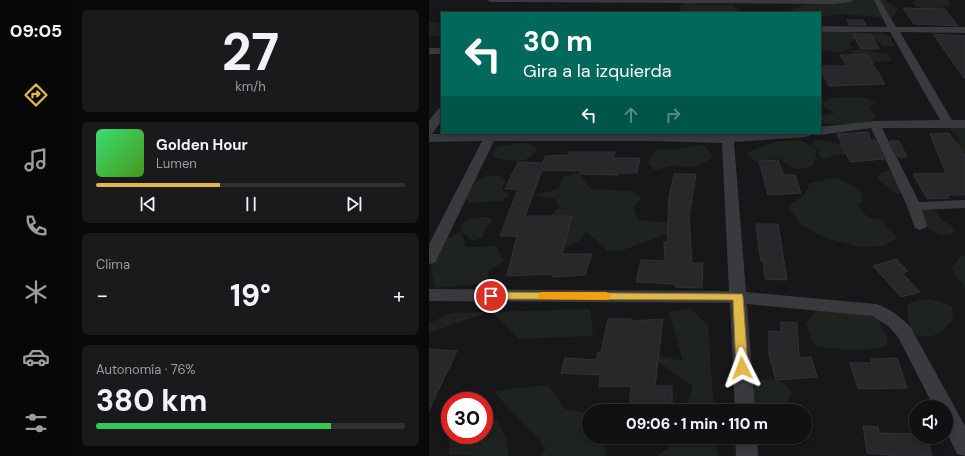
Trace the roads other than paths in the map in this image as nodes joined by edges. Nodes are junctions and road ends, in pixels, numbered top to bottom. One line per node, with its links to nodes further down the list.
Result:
1 (491, 0): 4 (street)
2 (850, 0): 5 (street)
3 (877, 1): 7 (street)
4 (516, 2): 5 (street)
5 (675, 3)
6 (821, 29): 7 (street)
7 (893, 29): 8 (street); 12 (street)
8 (965, 30)
9 (429, 51): 10 (street)
10 (441, 51)
11 (441, 112): 15 (street)
12 (948, 124): 13 (street); 14 (street)
13 (965, 124)
14 (875, 125): 16 (street); 23 (street)
15 (429, 130)
16 (821, 130)
17 (792, 134): 21 (street)
18 (651, 135): 20 (street); 21 (street)
19 (429, 138): 20 (street)
20 (490, 138): 25 (street)
21 (728, 139): 27 (street)
22 (965, 204): 23 (street)
23 (914, 206): 24 (street)
24 (921, 225)
25 (429, 259)
26 (429, 295): 27 (street)
27 (738, 297): 28 (street); 29 (street)
28 (940, 400)
29 (745, 404)
30 (953, 424): 32 (street)
31 (746, 444): 33 (street)
32 (965, 447)
33 (747, 456)

